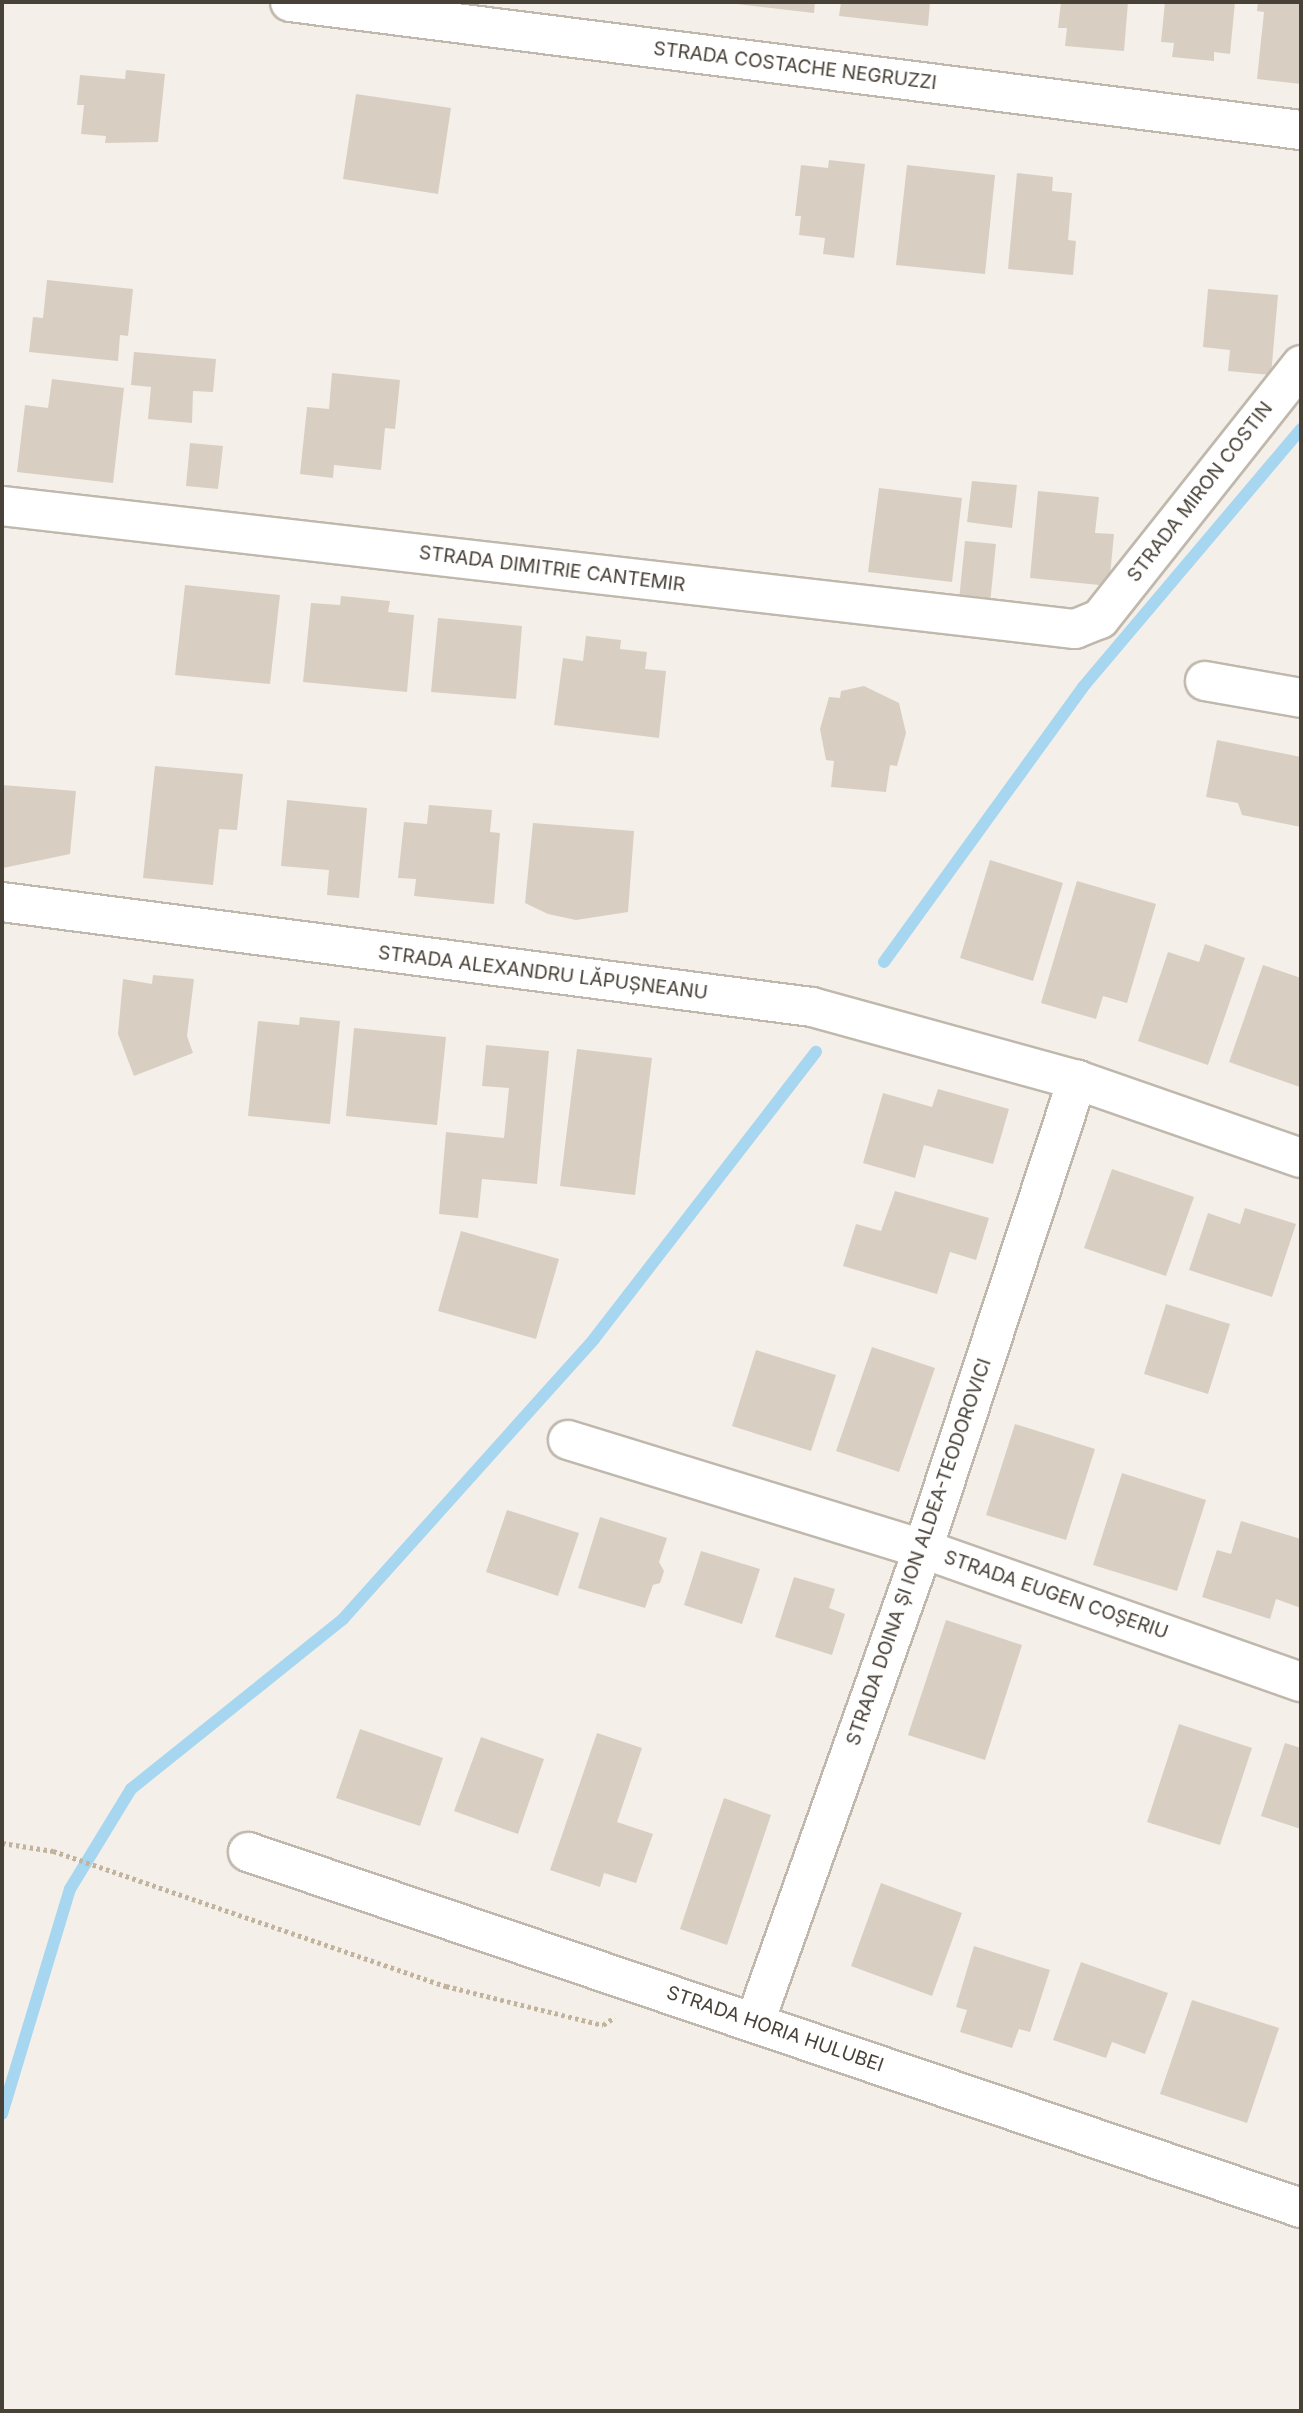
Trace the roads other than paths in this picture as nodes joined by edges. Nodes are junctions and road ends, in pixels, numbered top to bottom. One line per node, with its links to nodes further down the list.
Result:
1 (290, 2): 2 (street, STRADA COSTACHE NEGRUZZI)
2 (1301, 130)
3 (1301, 365): 5 (street, STRADA MIRON COSTIN)
4 (2, 506): 5 (street, STRADA DIMITRIE CANTEMIR)
5 (1100, 619)
6 (1205, 681): 7 (street)
7 (1301, 698)
8 (2, 902): 9 (street, STRADA ALEXANDRU LĂPUȘNEANU)
9 (1077, 1080): 10 (street, STRADA ALEXANDRU LĂPUȘNEANU); 12 (street, STRADA DOINA ȘI ION ALDEA-TEODOROVICI)
10 (1301, 1158)
11 (568, 1440): 12 (street, STRADA EUGEN COȘERIU)
12 (923, 1549): 13 (street, STRADA EUGEN COȘERIU); 15 (street, STRADA DOINA ȘI ION ALDEA-TEODOROVICI)
13 (1301, 1682)
14 (248, 1852): 15 (street, STRADA HORIA HULUBEI)
15 (755, 2022): 16 (street, STRADA HORIA HULUBEI)
16 (1301, 2208)

